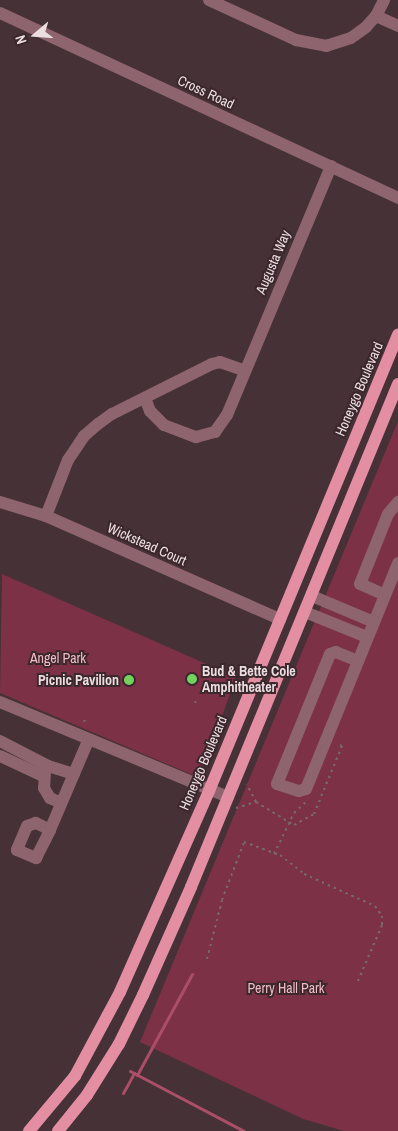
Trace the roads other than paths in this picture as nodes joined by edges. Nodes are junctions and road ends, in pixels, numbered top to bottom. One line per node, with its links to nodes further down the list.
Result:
1 (209, 0): 4 (street)
2 (384, 0): 4 (street)
3 (0, 13): 6 (street, Cross Road)
4 (376, 16): 5 (street)
5 (398, 26)
6 (331, 166): 7 (street, Cross Road); 9 (street, Augusta Way)
7 (398, 198)
8 (398, 335): 19 (main road, Honeygo Boulevard)
9 (243, 370): 11 (street); 11 (street, Augusta Way)
10 (398, 384): 17 (main road)
11 (145, 398): 14 (street)
12 (0, 502): 14 (street, Wickstead Court)
13 (398, 502): 16 (street)
14 (46, 516): 19 (street, Wickstead Court)
15 (398, 563): 16 (street)
16 (385, 595): 20 (street)
17 (312, 596): 18 (main road); 20 (street)
18 (305, 612): 21 (street); 31 (main road)
19 (280, 619): 29 (main road, Honeygo Boulevard)
20 (374, 622): 21 (street)
21 (367, 637): 22 (street)
22 (358, 661): 22 (street)
23 (0, 702): 25 (street)
24 (0, 741): 27 (street)
25 (88, 741): 28 (street); 29 (street)
26 (0, 756): 27 (street)
27 (45, 771): 28 (street); 30 (street)
28 (74, 774): 30 (street)
29 (209, 790): 31 (street); 33 (main road, Honeygo Boulevard)
30 (61, 803): 32 (street)
31 (230, 804): 34 (main road)
32 (50, 830)
33 (29, 1131)
34 (58, 1131)

